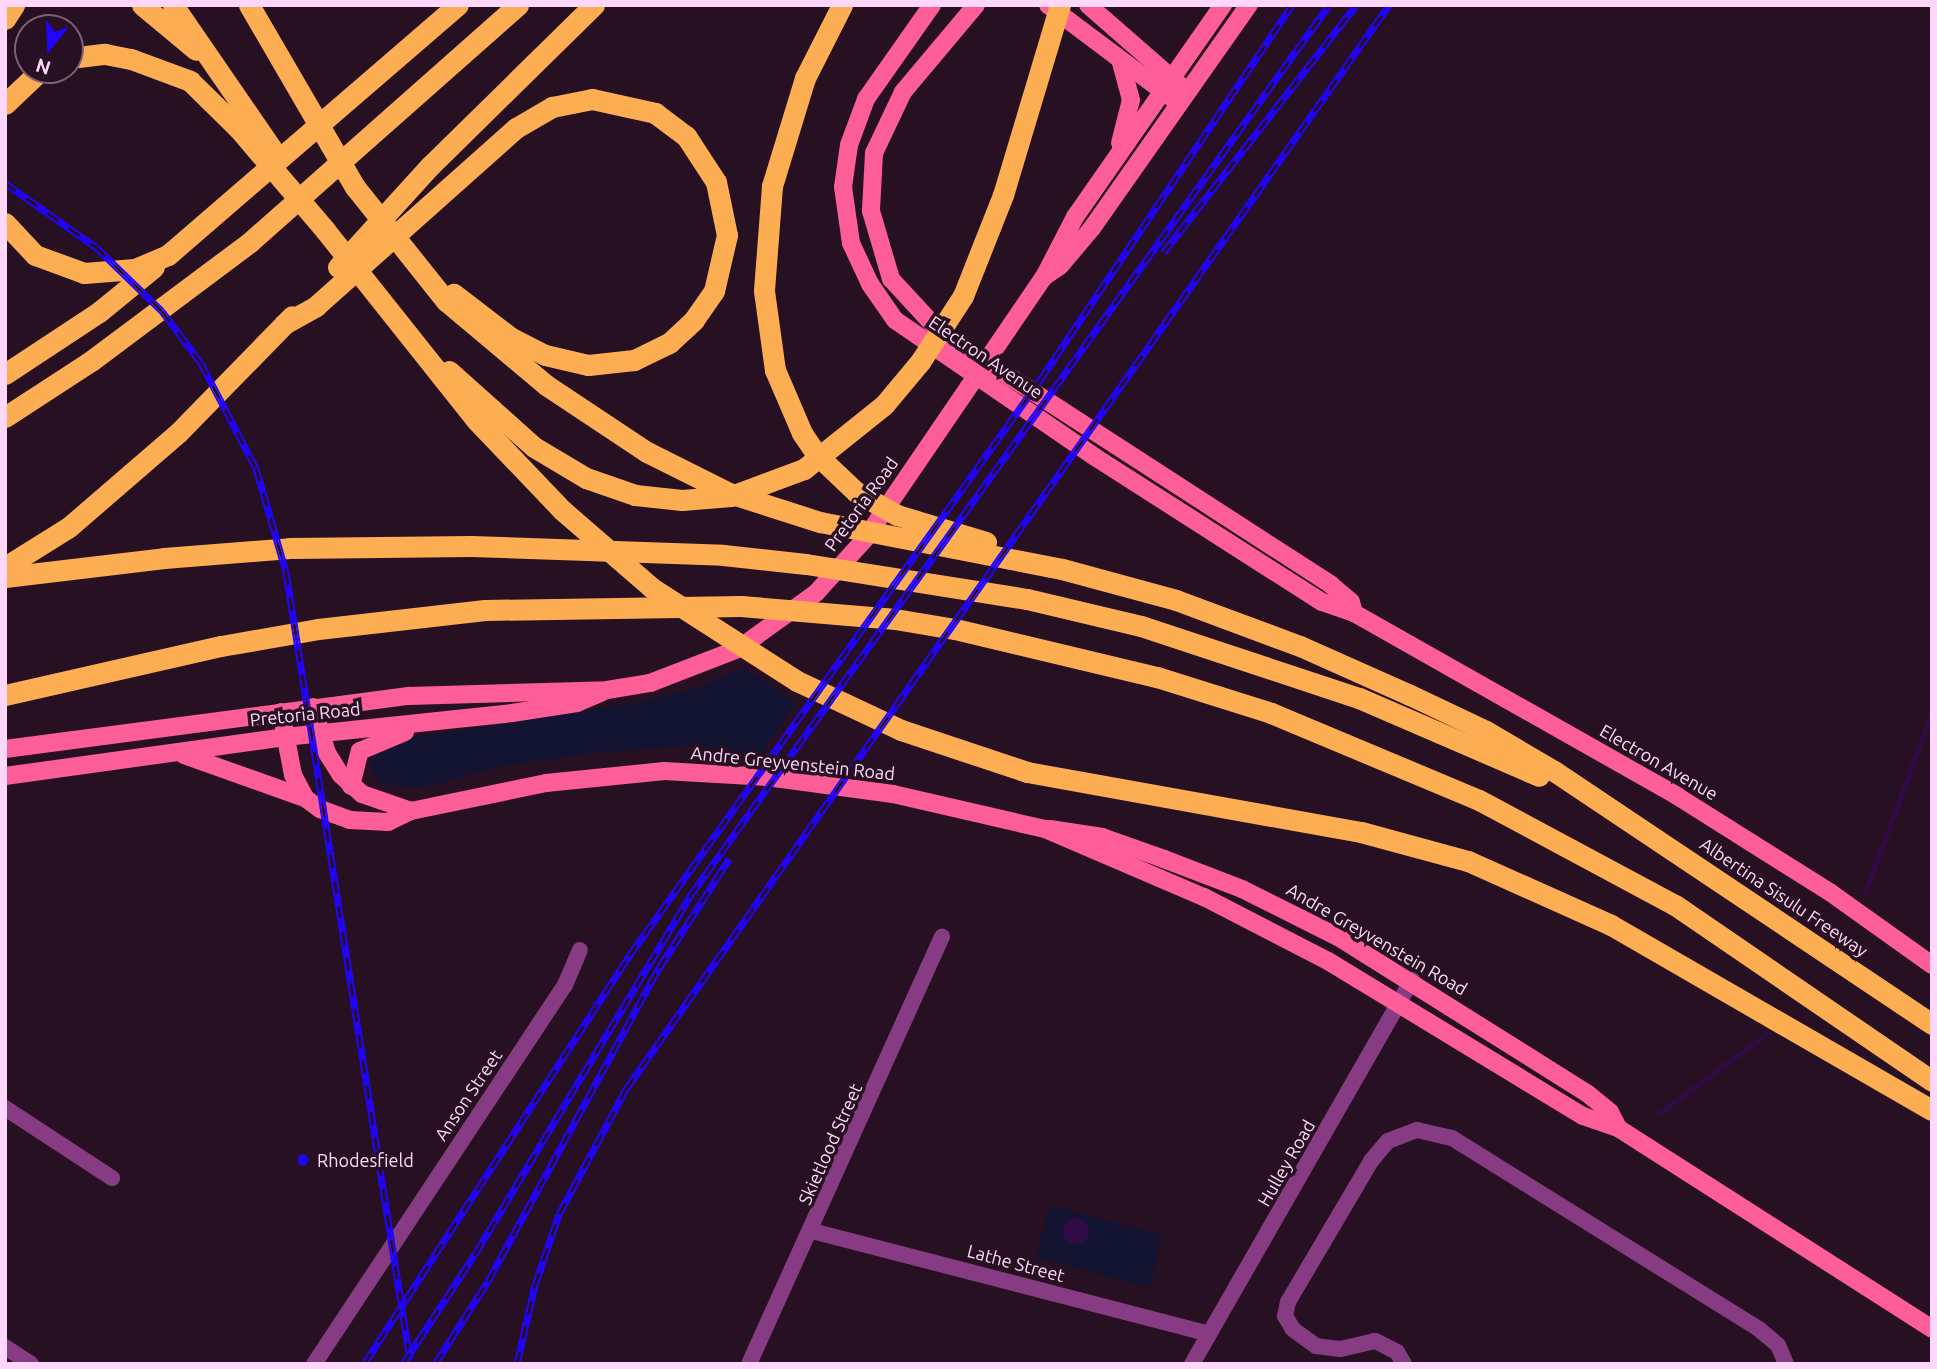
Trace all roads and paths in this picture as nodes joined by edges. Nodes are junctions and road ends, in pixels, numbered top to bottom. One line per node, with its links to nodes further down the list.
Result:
1 (13, 5): 16 (highway)
2 (142, 5): 21 (highway)
3 (173, 5): 21 (highway)
4 (249, 5): 28 (highway)
5 (458, 5): 27 (highway)
6 (519, 5): 33 (highway)
7 (594, 5): 30 (highway)
8 (842, 5): 36 (highway)
9 (932, 5): 37 (main road, Electron Avenue)
10 (976, 5): 37 (main road, Electron Avenue)
11 (1048, 5): 18 (main road)
12 (1060, 5): 31 (highway)
13 (1088, 5): 20 (main road)
14 (1223, 5): 20 (main road, Pretoria Road)
15 (1249, 5): 22 (main road, Pretoria Road)
16 (5, 19)
17 (84, 56): 26 (highway)
18 (1120, 59): 20 (main road); 24 (main road)
19 (26, 84): 23 (highway)
20 (1169, 86): 22 (main road); 24 (main road, Pretoria Road)
21 (237, 96): 26 (highway)
22 (1185, 99): 29 (main road, Pretoria Road)
23 (5, 104)
24 (1114, 160): 29 (main road, Pretoria Road)
25 (5, 223): 27 (highway)
26 (325, 230): 31 (highway)
27 (172, 252): 32 (highway)
28 (423, 274): 30 (highway); 36 (highway)
29 (1044, 277): 38 (main road, Pretoria Road)
30 (310, 305): 34 (highway)
31 (426, 359): 61 (highway)
32 (5, 374)
33 (5, 417)
34 (5, 567)
35 (5, 577): 50 (highway)
36 (1176, 600): 50 (highway)
37 (1354, 613): 55 (main road, Electron Avenue)
38 (607, 690): 40 (main road, Pretoria Road); 42 (main road, Pretoria Road)
39 (5, 695): 59 (highway)
40 (313, 707): 41 (main road, Pretoria Road); 43 (main road, Andre Greyvenstein Road)
41 (281, 712): 44 (main road); 45 (main road, Pretoria Road)
42 (442, 721): 43 (main road, Pretoria Road); 48 (main road)
43 (320, 734): 44 (main road, Pretoria Road); 48 (main road, Andre Greyvenstein Road)
44 (285, 737): 46 (main road, Pretoria Road); 49 (main road)
45 (5, 749)
46 (169, 751): 47 (main road, Pretoria Road); 49 (main road, Andre Greyvenstein Road)
47 (5, 776)
48 (351, 786): 51 (main road, Andre Greyvenstein Road)
49 (305, 798): 51 (main road, Andre Greyvenstein Road)
50 (1610, 809): 58 (highway, Albertina Sisulu Freeway)
51 (411, 811): 52 (main road, Andre Greyvenstein Road)
52 (1045, 830): 56 (main road, Andre Greyvenstein Road); 57 (main road, Andre Greyvenstein Road)
53 (942, 937): 64 (street, Skietlood Street)
54 (580, 950): 69 (street, Anson Street)
55 (1932, 965)
56 (1412, 980): 57 (street, Hulley Road); 62 (main road, Andre Greyvenstein Road)
57 (1398, 1004): 62 (main road, Andre Greyvenstein Road); 66 (street, Hulley Road)
58 (1932, 1024)
59 (1932, 1081)
60 (5, 1108): 63 (street)
61 (1932, 1110)
62 (1618, 1128): 65 (main road, Andre Greyvenstein Road)
63 (112, 1178)
64 (812, 1231): 66 (street, Lathe Street); 70 (street, Skietlood Street)
65 (1932, 1329)
66 (1209, 1334): 71 (street, Hulley Road)
67 (5, 1347): 68 (street)
68 (31, 1364)
69 (314, 1364)
70 (749, 1364)
71 (1192, 1364)
72 (1404, 1364): 73 (street)
73 (1787, 1364)

